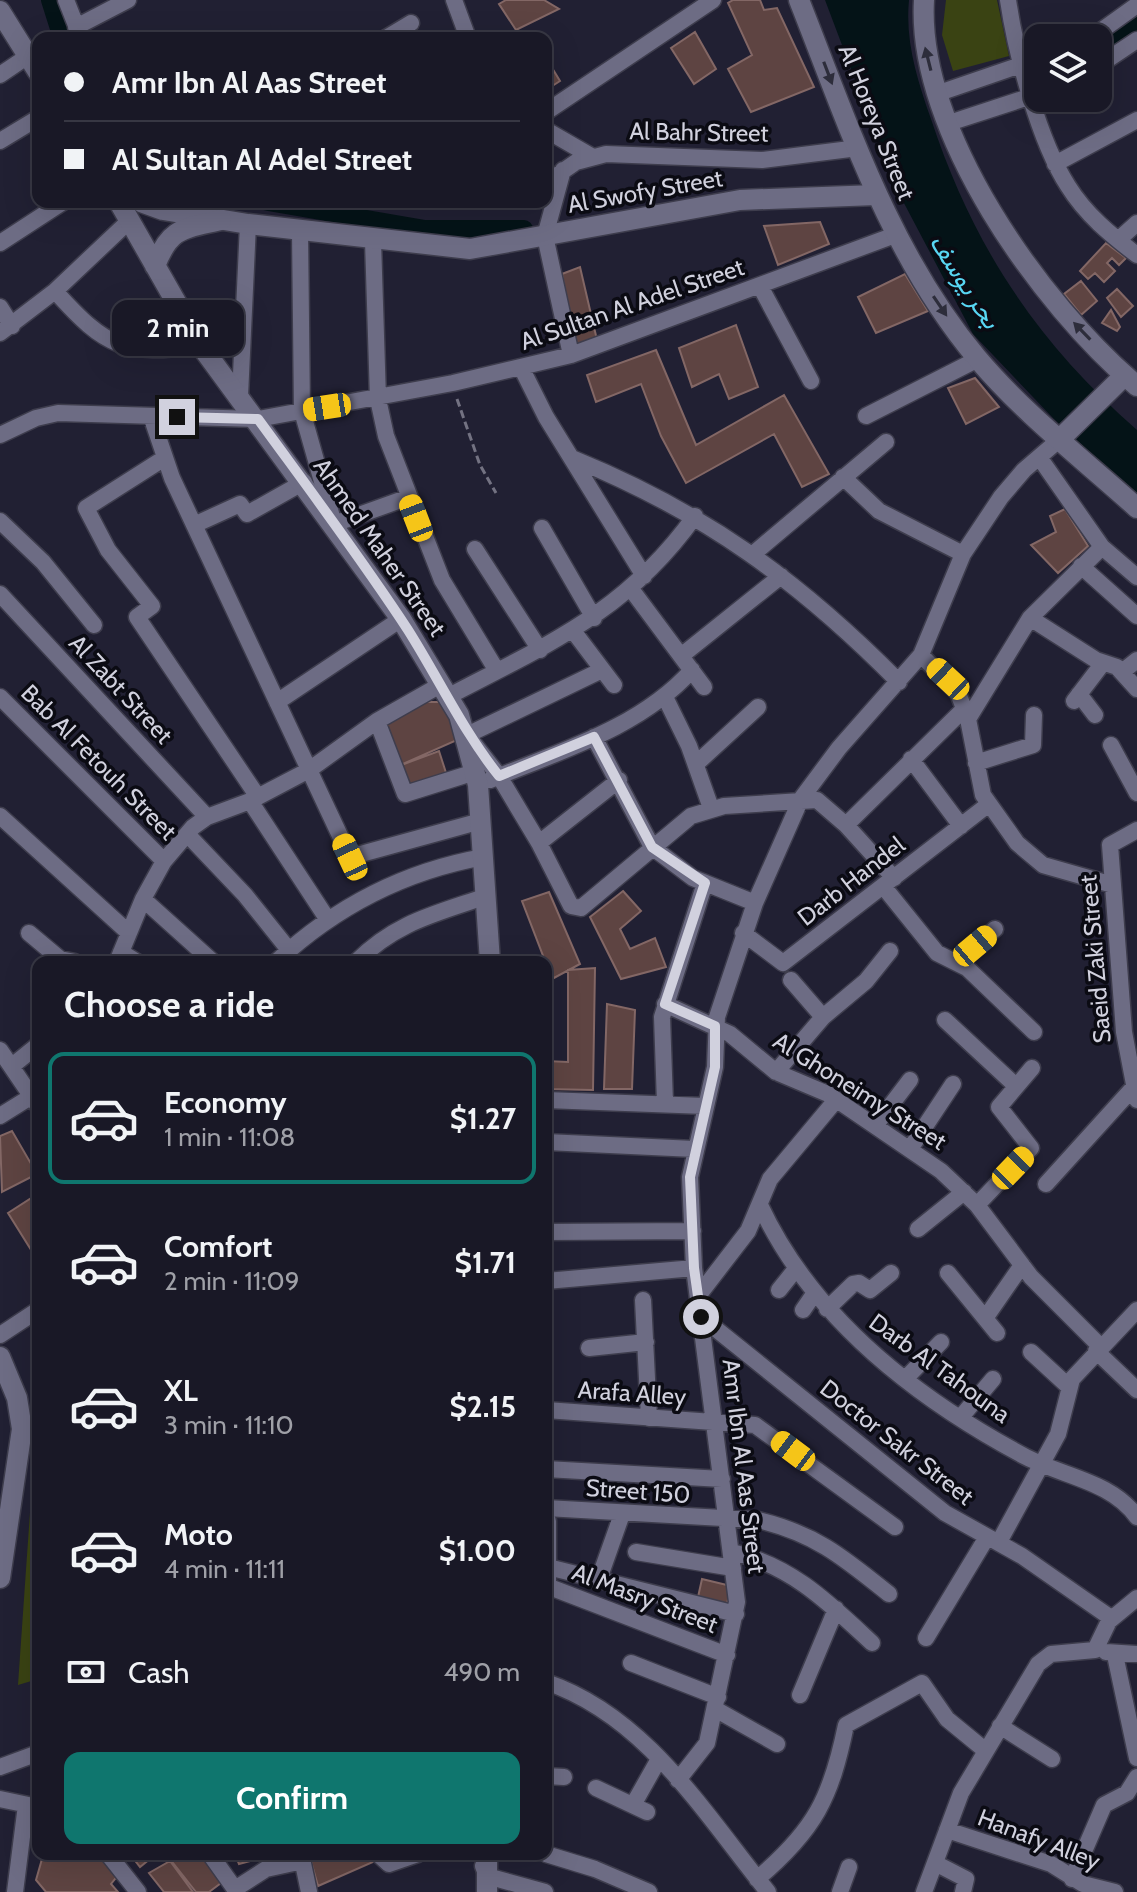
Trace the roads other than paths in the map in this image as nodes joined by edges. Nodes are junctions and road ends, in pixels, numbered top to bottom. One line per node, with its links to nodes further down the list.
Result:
1 (66, 0): 12 (street)
2 (128, 0): 12 (street)
3 (454, 0): 14 (street)
4 (713, 0): 24 (street)
5 (799, 0): 31 (street, Al Horeya Street, one-way to 31)
6 (924, 0): 22 (street, one-way to 6)
7 (1008, 0): 16 (street)
8 (1137, 5): 11 (street)
9 (0, 11): 18 (street)
10 (411, 23): 13 (street)
11 (1111, 24)
12 (79, 32)
13 (396, 32)
14 (466, 32)
15 (1137, 40): 17 (street)
16 (1024, 45)
17 (1112, 57)
18 (32, 62)
19 (32, 64): 21 (street)
20 (1024, 64): 22 (street)
21 (0, 75)
22 (939, 93): 28 (street)
23 (1024, 99): 28 (street)
24 (552, 108)
25 (1040, 112): 33 (street)
26 (1137, 120): 33 (street)
27 (32, 122): 30 (street)
28 (949, 123): 63 (street, one-way to 28)
29 (552, 133): 32 (street)
30 (0, 141)
31 (858, 148): 32 (street, Al Bahr Street); 36 (street, Al Horeya Street)
32 (591, 156): 34 (street, Al Bahr Street)
33 (1055, 164): 49 (street)
34 (563, 170): 35 (street, Al Bahr Street); 37 (street)
35 (552, 178)
36 (876, 195): 47 (street, Al Horeya Street); 48 (street, Al Swofy Street)
37 (552, 201)
38 (54, 208): 51 (street)
39 (122, 208): 43 (street, Ahmed Maher Street)
40 (158, 208): 42 (street, Al Swofy Street)
41 (550, 208): 48 (street)
42 (221, 220): 45 (street, Al Swofy Street); 53 (street)
43 (129, 221): 53 (street, Ahmed Maher Street); 55 (street)
44 (1137, 223): 49 (street)
45 (248, 224): 46 (street, Al Swofy Street); 64 (street)
46 (300, 231): 50 (street, Al Swofy Street); 66 (street)
47 (895, 235): 54 (street, Al Sultan Al Adel Street); 60 (street, Al Horeya Street, one-way to 60)
48 (545, 236): 50 (street, Al Swofy Street); 59 (street)
49 (1118, 240): 52 (street)
50 (373, 241): 65 (street)
51 (0, 243)
52 (1137, 255)
53 (155, 266): 58 (street, Ahmed Maher Street)
54 (760, 286): 59 (street, Al Sultan Al Adel Street); 62 (street)
55 (55, 291): 57 (street); 58 (street)
56 (0, 307): 57 (street)
57 (6, 329)
58 (201, 346): 64 (street, Ahmed Maher Street)
59 (571, 355): 61 (street, Al Sultan Al Adel Street)
60 (978, 359): 68 (street); 70 (street, Al Horeya Street)
61 (521, 367): 65 (street, Al Sultan Al Adel Street); 75 (street)
62 (811, 381)
63 (1125, 383): 70 (street)
64 (240, 396): 69 (street, Ahmed Maher Street)
65 (378, 399): 66 (street, Al Sultan Al Adel Street); 78 (street)
66 (302, 411): 69 (street, Al Sultan Al Adel Street); 82 (street)
67 (151, 416): 69 (street, Al Sultan Al Adel Street); 71 (street, Al Sultan Al Adel Street); 74 (street)
68 (866, 416)
69 (258, 419): 77 (street, Ahmed Maher Street)
70 (1065, 434): 73 (street, Amr Ibn Al Aas Street); 79 (street, Al Horeya Street)
71 (0, 435)
72 (886, 442): 76 (street)
73 (1039, 457): 85 (street); 88 (street, Amr Ibn Al Aas Street)
74 (163, 459): 83 (street); 134 (street)
75 (574, 459): 80 (street); 90 (street)
76 (843, 477): 87 (street); 88 (street)
77 (304, 482): 82 (street, Ahmed Maher Street); 83 (street)
78 (409, 497): 82 (street); 108 (street)
79 (1137, 508)
80 (695, 516): 87 (street); 90 (street)
81 (0, 521): 99 (street)
82 (334, 524): 98 (street, Ahmed Maher Street)
83 (194, 525): 117 (street)
84 (542, 528): 96 (street)
85 (1102, 547): 89 (street); 92 (street)
86 (475, 549): 101 (street)
87 (753, 554): 91 (street)
88 (963, 554): 102 (street, Amr Ibn Al Aas Street)
89 (1081, 566): 95 (street); 97 (street)
90 (644, 576): 93 (street)
91 (781, 576): 103 (street); 110 (street)
92 (1137, 577)
93 (631, 589): 96 (street); 103 (street)
94 (0, 594): 139 (street, Al Zabt Street)
95 (1137, 616)
96 (594, 618): 100 (street)
97 (1030, 618): 105 (street); 119 (street)
98 (401, 619): 114 (street, Ahmed Maher Street); 117 (street)
99 (94, 625)
100 (574, 632): 101 (street); 106 (street)
101 (540, 650): 108 (street)
102 (921, 655): 110 (street, Amr Ibn Al Aas Street); 119 (street)
103 (681, 656): 107 (street)
104 (1137, 660): 109 (street)
105 (1103, 663): 109 (street); 121 (street)
106 (602, 670): 111 (street); 123 (street)
107 (692, 670): 112 (street); 116 (street)
108 (497, 671): 114 (street)
109 (1122, 672): 113 (street)
110 (899, 682): 135 (street, Amr Ibn Al Aas Street)
111 (614, 685)
112 (704, 687)
113 (1137, 689)
114 (446, 690): 122 (street); 123 (street, Ahmed Maher Street)
115 (0, 697): 148 (street, Bab Al Fetouh Street)
116 (665, 697): 124 (street); 128 (street)
117 (277, 702): 129 (street)
118 (758, 707): 128 (street)
119 (967, 713): 126 (street); 127 (street)
120 (1034, 715): 127 (street)
121 (1095, 715)
122 (377, 721): 129 (street); 131 (street)
123 (467, 735): 130 (street); 131 (street, Ahmed Maher Street)
124 (594, 737): 130 (street); 132 (street)
125 (1111, 745): 133 (street)
126 (911, 759): 141 (street); 142 (street)
127 (976, 763): 136 (street)
128 (696, 764): 137 (street)
129 (309, 770): 134 (street); 140 (street)
130 (499, 776): 131 (street); 145 (street)
131 (476, 778): 140 (street, Ahmed Maher Street)
132 (619, 780): 145 (street); 146 (street)
133 (1137, 793)
134 (254, 799): 139 (street); 155 (street)
135 (801, 799): 137 (street); 141 (street); 154 (street, Amr Ibn Al Aas Street)
136 (989, 804): 142 (street, Darb Handel); 151 (street)
137 (711, 808): 146 (street)
138 (0, 816): 158 (street)
139 (207, 817): 144 (street)
140 (481, 821): 147 (street, Ahmed Maher Street)
141 (846, 825): 149 (street)
142 (961, 826): 149 (street, Darb Handel)
143 (1137, 830): 151 (street, Saeid Zaki Street)
144 (187, 834): 148 (street); 160 (street)
145 (539, 843): 146 (street)
146 (652, 847): 150 (street)
147 (484, 857): 152 (street, Ahmed Maher Street); 155 (street)
148 (164, 861): 153 (street)
149 (889, 882): 159 (street, Darb Handel); 168 (street)
150 (705, 883): 154 (street); 170 (street)
151 (1113, 885): 174 (street, Saeid Zaki Street)
152 (487, 896): 166 (street); 167 (street, Ahmed Maher Street)
153 (143, 899): 158 (street); 164 (street)
154 (755, 903): 159 (street, Amr Ibn Al Aas Street)
155 (328, 920): 160 (street)
156 (995, 929): 168 (street)
157 (29, 933): 162 (street)
158 (129, 933): 163 (street)
159 (743, 933): 173 (street, Amr Ibn Al Aas Street)
160 (289, 950): 165 (street)
161 (890, 951): 171 (street)
162 (56, 956)
163 (119, 956)
164 (206, 956)
165 (282, 956)
166 (363, 956)
167 (490, 956)
168 (955, 962): 175 (street)
169 (791, 980): 171 (street)
170 (665, 1004): 173 (street, Al Ghoneimy Street); 189 (street)
171 (823, 1017): 180 (street)
172 (945, 1020): 183 (street)
173 (715, 1026): 180 (street, Al Ghoneimy Street); 190 (street, Amr Ibn Al Aas Street)
174 (1131, 1028): 184 (street, Saeid Zaki Street)
175 (1034, 1032)
176 (0, 1050): 178 (street)
177 (32, 1050): 178 (street)
178 (12, 1066): 185 (street)
179 (1032, 1068): 183 (street)
180 (776, 1072): 187 (street, Al Ghoneimy Street)
181 (910, 1080): 192 (street)
182 (953, 1084): 195 (street)
183 (1016, 1086): 199 (street)
184 (1135, 1094): 196 (street)
185 (32, 1096)
186 (552, 1100): 189 (street)
187 (836, 1100): 192 (street, Al Ghoneimy Street); 198 (street)
188 (32, 1102): 191 (street)
189 (665, 1103): 190 (street)
190 (705, 1106): 194 (street, Amr Ibn Al Aas Street)
191 (0, 1116)
192 (875, 1126): 195 (street, Al Ghoneimy Street)
193 (552, 1142): 194 (street)
194 (694, 1149): 201 (street, Amr Ibn Al Aas Street)
195 (910, 1149): 197 (street, Al Ghoneimy Street)
196 (1046, 1184)
197 (964, 1192): 199 (street, Al Ghoneimy Street); 200 (street)
198 (760, 1205): 205 (street, Darb Al Tahouna); 211 (street)
199 (977, 1205): 203 (street, Al Ghoneimy Street)
200 (918, 1229)
201 (693, 1231): 202 (street); 204 (street, Amr Ibn Al Aas Street)
202 (552, 1232)
203 (1022, 1265): 218 (street); 224 (street, Al Ghoneimy Street)
204 (694, 1268): 208 (street); 211 (street, Amr Ibn Al Aas Street)
205 (795, 1270): 209 (street); 210 (street, Darb Al Tahouna)
206 (891, 1273): 213 (street)
207 (948, 1273): 218 (street)
208 (552, 1280)
209 (779, 1290)
210 (814, 1294): 213 (street, Darb Al Tahouna); 214 (street)
211 (698, 1296): 217 (street, Amr Ibn Al Aas Street)
212 (643, 1300): 221 (street)
213 (827, 1309): 227 (street, Darb Al Tahouna)
214 (803, 1310)
215 (1137, 1310): 224 (street)
216 (32, 1314): 220 (street)
217 (701, 1317): 234 (street, Amr Ibn Al Aas Street); 244 (street, Doctor Sakr Street)
218 (986, 1317): 219 (street)
219 (997, 1333)
220 (0, 1335)
221 (646, 1342): 223 (street); 233 (street)
222 (941, 1342): 227 (street)
223 (589, 1348)
224 (1098, 1348): 229 (street); 230 (street, Al Ghoneimy Street)
225 (1031, 1352): 229 (street)
226 (0, 1357): 241 (street)
227 (906, 1378): 232 (street, Darb Al Tahouna)
228 (993, 1379): 232 (street)
229 (1068, 1386): 235 (street)
230 (1137, 1390)
231 (552, 1410): 233 (street, Arafa Alley)
232 (961, 1417): 235 (street, Darb Al Tahouna)
233 (649, 1418): 234 (street, Arafa Alley)
234 (715, 1423): 237 (street, Amr Ibn Al Aas Street); 243 (street, Arafa Alley)
235 (1042, 1465): 240 (street, Darb Al Tahouna); 244 (street)
236 (552, 1469): 237 (street)
237 (722, 1479): 242 (street, Amr Ibn Al Aas Street)
238 (552, 1508): 239 (street, Street 150)
239 (622, 1514): 242 (street, Street 150); 248 (street)
240 (1136, 1514)
241 (4, 1518): 247 (street)
242 (728, 1519): 246 (street, Amr Ibn Al Aas Street); 251 (street, Street 150)
243 (895, 1527)
244 (993, 1540): 255 (street, Doctor Sakr Street); 256 (street)
245 (636, 1552): 246 (street)
246 (732, 1560): 253 (street); 254 (street, Amr Ibn Al Aas Street)
247 (0, 1578)
248 (599, 1579): 249 (street); 254 (street)
249 (552, 1580)
250 (552, 1582): 260 (street, Al Masry Street)
251 (889, 1594)
252 (1137, 1598): 255 (street)
253 (836, 1609): 257 (street); 264 (street)
254 (736, 1614): 260 (street, Amr Ibn Al Aas Street)
255 (1111, 1618): 258 (street)
256 (926, 1638)
257 (872, 1643)
258 (1097, 1649): 261 (street); 266 (street)
259 (1137, 1654): 261 (street)
260 (727, 1655): 265 (street, Amr Ibn Al Aas Street)
261 (1115, 1655): 270 (street)
262 (631, 1663): 265 (street)
263 (552, 1684): 271 (street)
264 (800, 1695)
265 (716, 1703): 267 (street); 277 (street, Amr Ibn Al Aas Street)
266 (1000, 1726): 268 (street); 272 (street)
267 (777, 1744)
268 (986, 1751): 281 (street); 293 (street)
269 (32, 1755): 273 (street)
270 (1137, 1758)
271 (659, 1759): 277 (street); 278 (street)
272 (1052, 1759)
273 (0, 1767)
274 (552, 1776): 275 (street)
275 (564, 1777)
276 (1137, 1777): 291 (street)
277 (678, 1780): 293 (street)
278 (596, 1788)
279 (0, 1799): 280 (street)
280 (32, 1806): 294 (street)
281 (947, 1830): 289 (street); 291 (street, Hanafy Alley)
282 (552, 1856): 299 (street)
283 (113, 1860): 296 (street)
284 (214, 1860): 295 (street)
285 (295, 1860): 295 (street)
286 (302, 1860): 297 (street)
287 (480, 1860): 292 (street)
288 (487, 1860): 292 (street)
289 (935, 1863): 301 (street); 302 (street)
290 (849, 1867): 300 (street)
291 (1072, 1879): 303 (street, Hanafy Alley)
292 (487, 1884): 298 (street)
293 (762, 1885)
294 (17, 1890)
295 (236, 1890)
296 (138, 1892)
297 (309, 1892)
298 (545, 1892)
299 (649, 1892)
300 (840, 1892)
301 (924, 1892)
302 (963, 1892)
303 (1115, 1892)

